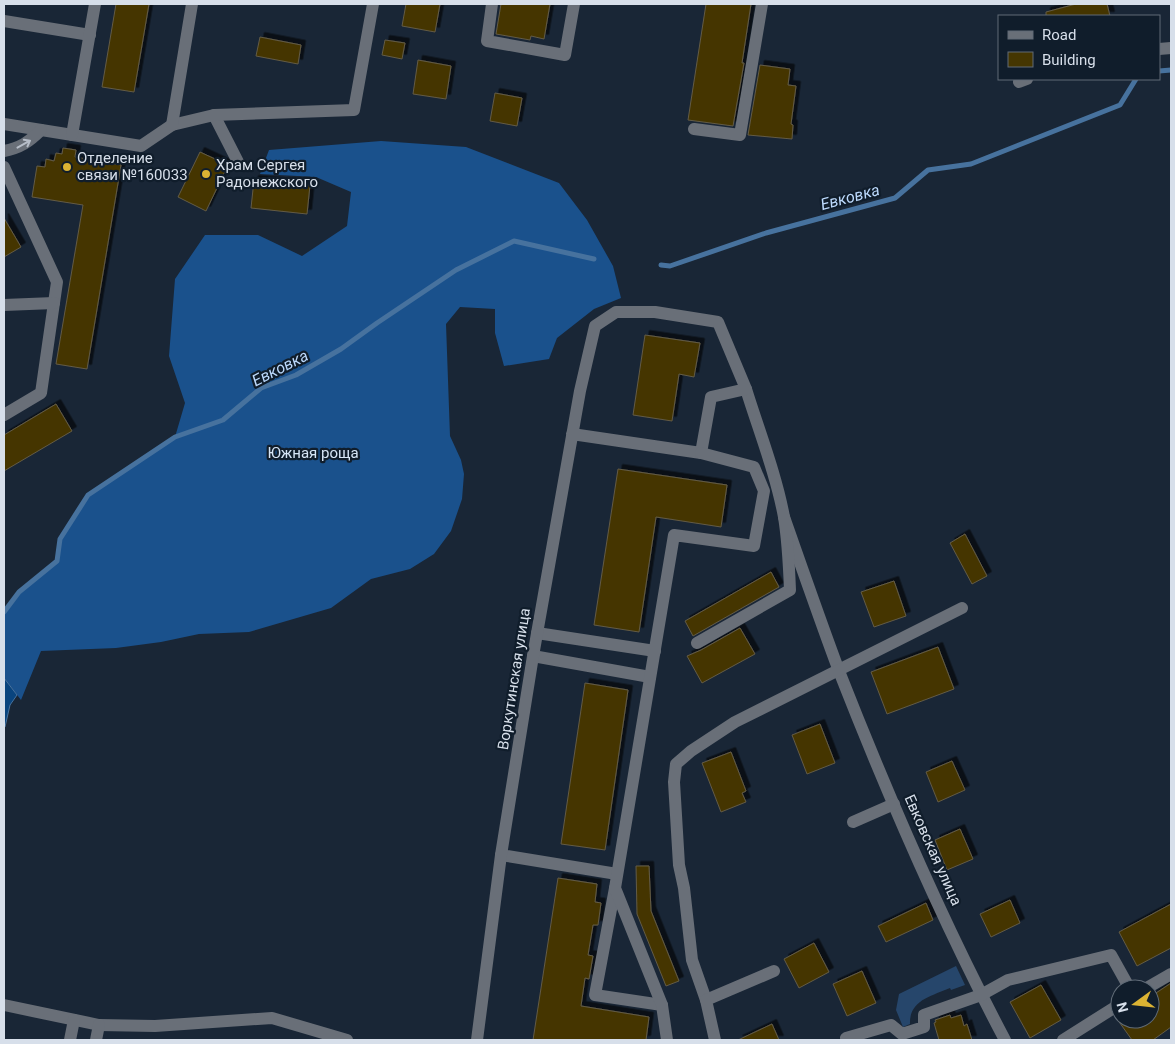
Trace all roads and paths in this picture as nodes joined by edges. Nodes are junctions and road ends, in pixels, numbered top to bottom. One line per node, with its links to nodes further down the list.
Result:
1 (95, 4): 8 (street)
2 (192, 4): 11 (street)
3 (373, 4): 9 (street)
4 (492, 4): 5 (street)
5 (574, 4)
6 (762, 4): 12 (street)
7 (4, 21): 8 (street)
8 (90, 36): 14 (street)
9 (214, 115): 11 (street); 16 (street)
10 (4, 124): 13 (street)
11 (172, 125): 14 (street)
12 (694, 129)
13 (41, 130): 14 (street); 15 (street, one-way to 13)
14 (72, 135)
15 (4, 151)
16 (238, 162)
17 (4, 167): 18 (street)
18 (7, 182): 19 (street)
19 (54, 303): 20 (street); 22 (street)
20 (4, 305)
21 (746, 389): 23 (street, Воркутинская улица); 24 (street); 25 (street)
22 (4, 414)
23 (572, 434): 24 (street); 29 (street, Воркутинская улица)
24 (700, 453): 26 (street)
25 (767, 456): 26 (street); 27 (street)
26 (754, 467): 31 (street)
27 (784, 517): 30 (street); 33 (street, Евковская улица)
28 (962, 608): 33 (street)
29 (538, 633): 31 (street); 32 (street, Воркутинская улица)
30 (697, 643)
31 (655, 650): 34 (street)
32 (534, 656): 34 (street); 37 (street, Воркутинская улица)
33 (839, 670): 35 (street, Евковская улица); 45 (street)
34 (650, 677): 38 (street)
35 (894, 804): 36 (street); 44 (street, Евковская улица)
36 (853, 822)
37 (501, 855): 38 (street); 54 (street, Воркутинская улица)
38 (618, 874): 39 (street)
39 (615, 888): 47 (street); 47 (street)
40 (774, 971): 45 (street)
41 (1171, 974): 43 (street)
42 (1124, 979): 44 (street)
43 (1160, 980)
44 (981, 995): 57 (street); 58 (street, Евковская улица)
45 (706, 1000): 56 (street)
46 (4, 1005): 49 (street)
47 (662, 1005): 55 (street)
48 (1110, 1010): 59 (street)
49 (74, 1020): 50 (street); 51 (street)
50 (99, 1025): 52 (street); 53 (street)
51 (70, 1040)
52 (96, 1040)
53 (347, 1040)
54 (478, 1040)
55 (667, 1040)
56 (715, 1040)
57 (847, 1040)
58 (1005, 1040)
59 (1063, 1040)

